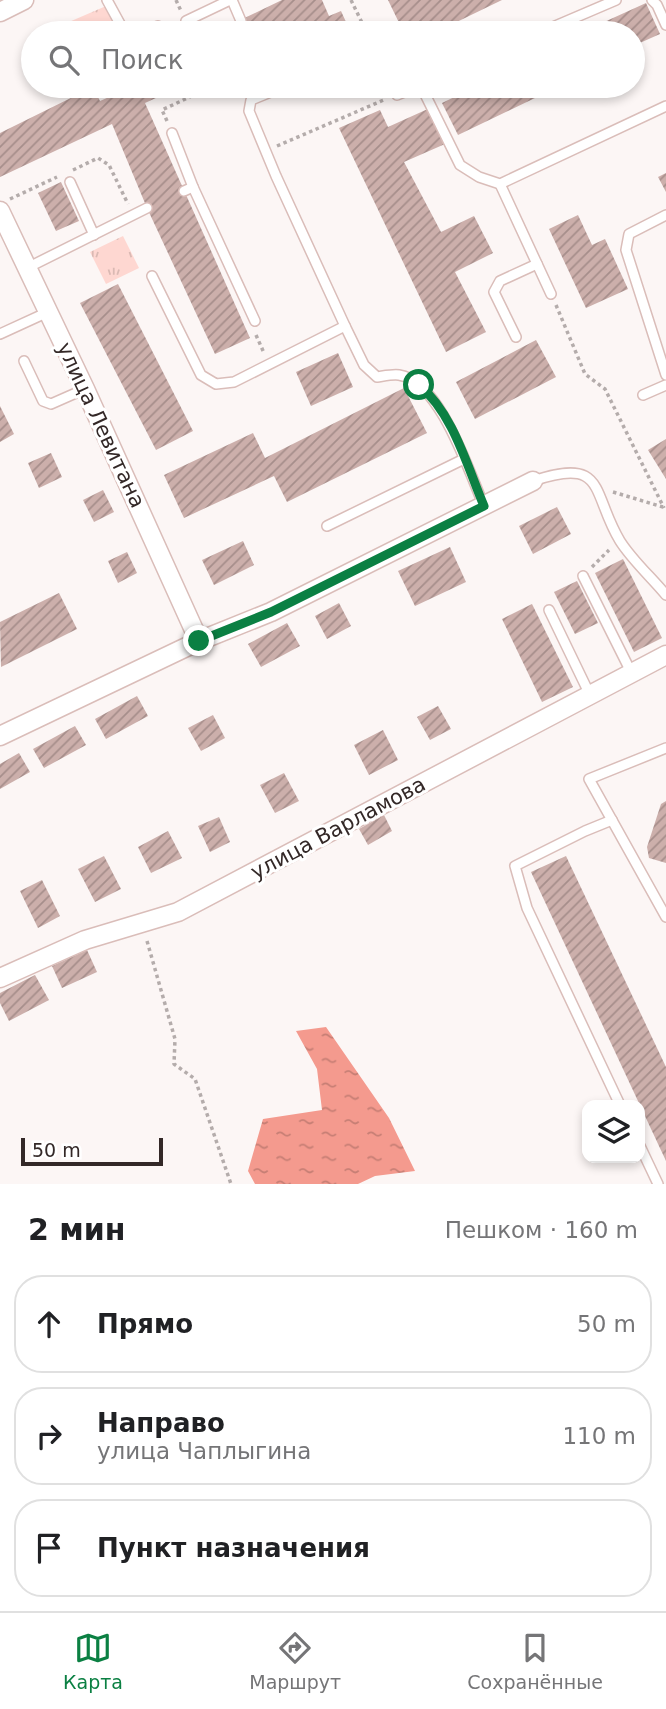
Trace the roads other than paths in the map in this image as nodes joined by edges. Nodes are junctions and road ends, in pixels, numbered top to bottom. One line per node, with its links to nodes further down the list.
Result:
1 (24, 0): 6 (street)
2 (107, 0): 8 (lane)
3 (231, 0): 7 (lane); 9 (lane)
4 (616, 0): 10 (lane)
5 (652, 0): 11 (lane)
6 (0, 12)
7 (241, 20)
8 (118, 21)
9 (186, 21)
10 (567, 21)
11 (666, 24)
12 (254, 98): 28 (lane)
13 (426, 98): 17 (lane)
14 (666, 106): 17 (lane)
15 (172, 133): 27 (lane)
16 (70, 182): 21 (lane)
17 (500, 184): 22 (lane)
18 (3, 206): 23 (street, улица Левитана)
19 (147, 208): 21 (lane)
20 (666, 215): 32 (lane)
21 (94, 235): 23 (lane)
22 (537, 264): 25 (lane); 30 (lane)
23 (27, 268): 26 (street, улица Левитана)
24 (152, 276): 28 (lane)
25 (551, 294)
26 (48, 312): 29 (lane); 34 (street, улица Левитана)
27 (255, 321)
28 (345, 326): 36 (lane)
29 (0, 334)
30 (516, 337)
31 (24, 361): 34 (lane)
32 (666, 375)
33 (666, 385): 35 (lane)
34 (85, 389): 43 (street, улица Левитана)
35 (643, 395)
36 (464, 459): 38 (lane); 39 (lane)
37 (533, 481): 38 (street); 41 (lane)
38 (484, 506): 43 (street)
39 (327, 526)
40 (583, 576): 45 (lane)
41 (666, 594)
42 (549, 610): 46 (lane)
43 (199, 641): 47 (street)
44 (666, 655): 45 (street, улица Варламова)
45 (631, 672): 46 (street, улица Варламова)
46 (590, 695): 51 (street, улица Варламова)
47 (0, 736)
48 (666, 748): 49 (lane)
49 (612, 820): 50 (lane); 52 (lane)
50 (666, 917)
51 (0, 978)
52 (619, 1100)
53 (645, 1157): 54 (lane)
54 (658, 1184)

